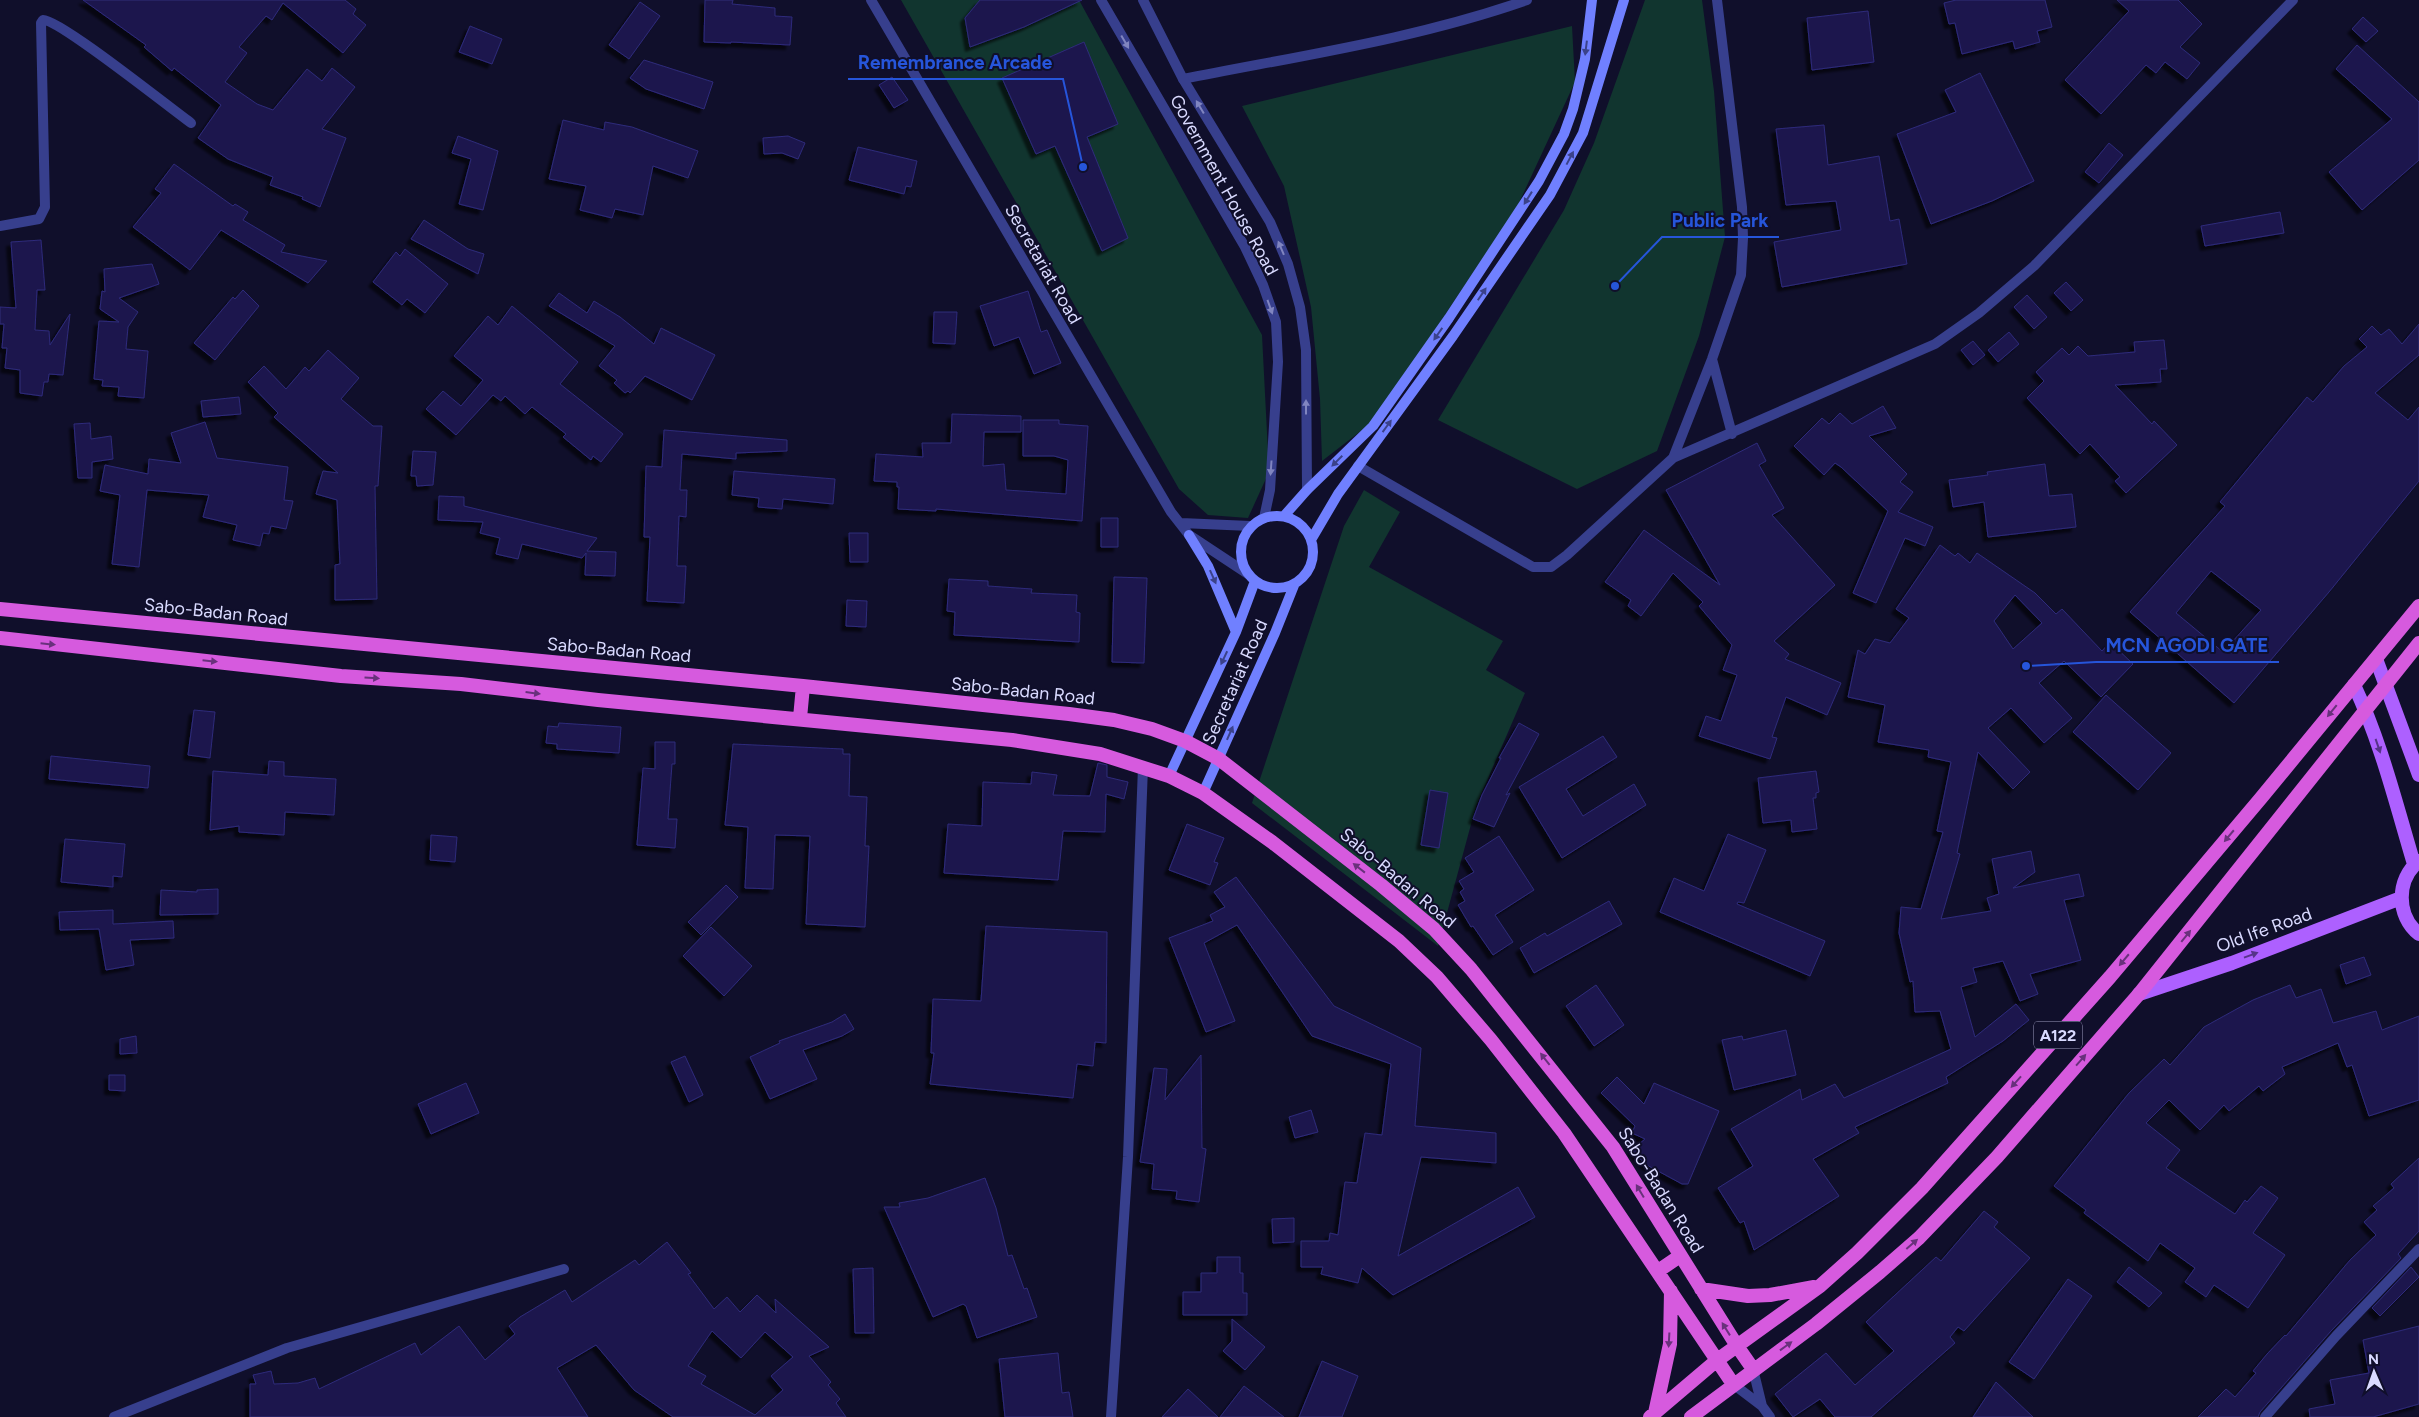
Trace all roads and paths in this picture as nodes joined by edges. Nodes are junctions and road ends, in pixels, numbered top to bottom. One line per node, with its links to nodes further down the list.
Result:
1 (871, 0): 10 (street, Secretariat Road)
2 (876, 0): 10 (street, Secretariat Road)
3 (1101, 0): 20 (street, Government House Road, one-way to 20)
4 (1142, 0): 11 (street, Government House Road)
5 (1527, 0): 11 (street)
6 (1592, 0): 18 (main road, one-way to 18)
7 (1624, 0): 17 (main road, one-way to 7)
8 (1717, 0): 14 (street)
9 (2293, 0): 15 (street)
10 (882, 17): 21 (street, Secretariat Road)
11 (1183, 79): 18 (street, Government House Road, one-way to 11)
12 (191, 124): 13 (street)
13 (0, 226)
14 (1712, 360): 15 (street); 16 (street)
15 (1732, 434): 16 (street)
16 (1673, 458): 17 (street)
17 (1358, 466): 24 (main road)
18 (1307, 490): 19 (main road)
19 (1284, 516): 20 (main road); 24 (main road)
20 (1264, 518): 22 (main road)
21 (1181, 524): 22 (street); 23 (street, Secretariat Road)
22 (1250, 526): 25 (main road)
23 (1189, 535): 25 (street, Secretariat Road); 29 (main road, one-way to 29)
24 (1311, 540): 26 (main road)
25 (1252, 577): 26 (main road); 29 (main road, Secretariat Road)
26 (1295, 583): 39 (main road, Secretariat Road, one-way to 26)
27 (2419, 606): 32 (highway, A122)
28 (0, 609): 35 (highway, Sabo-Badan Road)
29 (1236, 632): 38 (main road, Secretariat Road, one-way to 38)
30 (0, 638): 37 (highway, one-way to 37)
31 (2419, 643): 34 (highway, A122)
32 (2376, 659): 33 (highway, A122); 34 (main road)
33 (2354, 685): 36 (main road); 52 (highway, A122, one-way to 52)
34 (2386, 685): 36 (highway, A122); 41 (main road)
35 (803, 686): 37 (highway); 38 (highway, Sabo-Badan Road)
36 (2366, 710): 44 (main road, one-way to 44); 47 (highway, A122, one-way to 36)
37 (800, 718): 40 (highway)
38 (1185, 741): 39 (highway, Sabo-Badan Road); 42 (main road, Secretariat Road)
39 (1219, 759): 43 (main road, Secretariat Road); 49 (highway, Sabo-Badan Road, one-way to 39)
40 (1143, 767): 42 (highway); 62 (street)
41 (2419, 775)
42 (1169, 776): 43 (highway)
43 (1203, 793): 51 (highway)
44 (2417, 862): 45 (main road)
45 (2401, 898): 46 (main road); 47 (main road, Old Ife Road, one-way to 45)
46 (2419, 934)
47 (2139, 994): 57 (highway, A122, one-way to 47)
48 (2419, 1249): 65 (street)
49 (1680, 1256): 51 (highway); 53 (highway, Sabo-Badan Road)
50 (564, 1269): 61 (street)
51 (1658, 1271): 54 (highway)
52 (1820, 1286): 53 (highway); 55 (highway, A122)
53 (1701, 1289): 55 (highway, Sabo-Badan Road, one-way to 53)
54 (1671, 1291): 56 (highway); 60 (highway, one-way to 60)
55 (1736, 1346): 56 (highway, A122); 57 (highway, Sabo-Badan Road)
56 (1716, 1361): 58 (highway); 60 (highway, A122)
57 (1753, 1369): 58 (highway, A122); 59 (street)
58 (1733, 1384): 59 (street); 63 (highway, A122)
59 (1762, 1406): 64 (street)
60 (1652, 1415)
61 (114, 1417)
62 (1110, 1417)
63 (1691, 1417)
64 (1770, 1417)
65 (2265, 1417)

